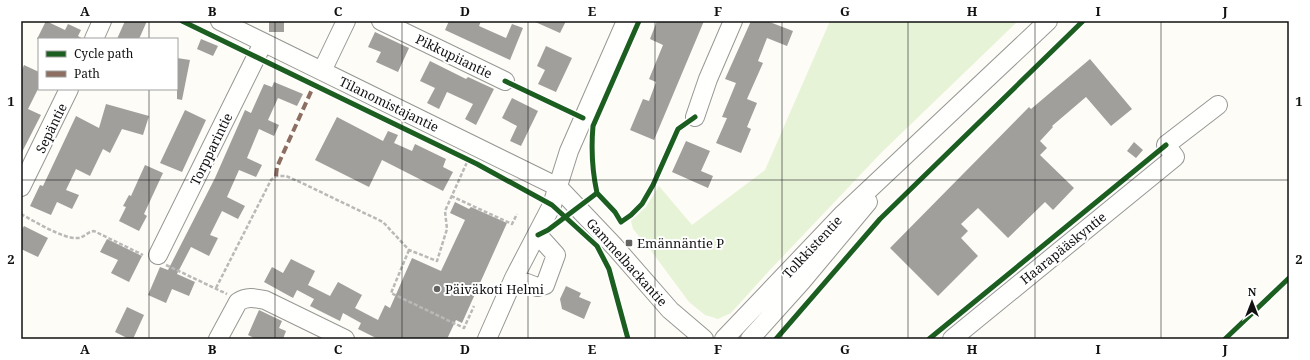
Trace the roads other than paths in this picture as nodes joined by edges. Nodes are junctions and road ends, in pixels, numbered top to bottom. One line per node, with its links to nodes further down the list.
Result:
1 (102, 21): 8 (street)
2 (220, 21): 9 (street, Tilanomistajantie)
3 (346, 21): 10 (street)
4 (381, 21): 11 (street, Pikkupiiantie)
5 (626, 21): 16 (street)
6 (733, 21): 14 (street)
7 (1048, 21): 15 (street, Tolkkistentie)
8 (94, 38)
9 (263, 43): 10 (street, Tilanomistajantie); 19 (street, Torpparintie)
10 (322, 71): 16 (street, Tilanomistajantie)
11 (505, 81)
12 (69, 90): 17 (street, Sepäntie)
13 (1218, 105): 29 (street, Haarapääskyntie)
14 (696, 117)
15 (903, 158): 27 (street, Tolkkistentie); 28 (street, Tolkkistentie)
16 (558, 187): 18 (street); 21 (street, Gammelbackantie)
17 (21, 188)
18 (538, 235): 20 (street); 20 (street)
19 (158, 255)
20 (514, 278): 24 (street)
21 (670, 310): 25 (street, Gammelbackantie); 26 (street, Gammelbackantie)
22 (218, 339): 23 (street)
23 (344, 339)
24 (487, 339)
25 (686, 339)
26 (704, 339)
27 (724, 339)
28 (750, 339)
29 (952, 339)

